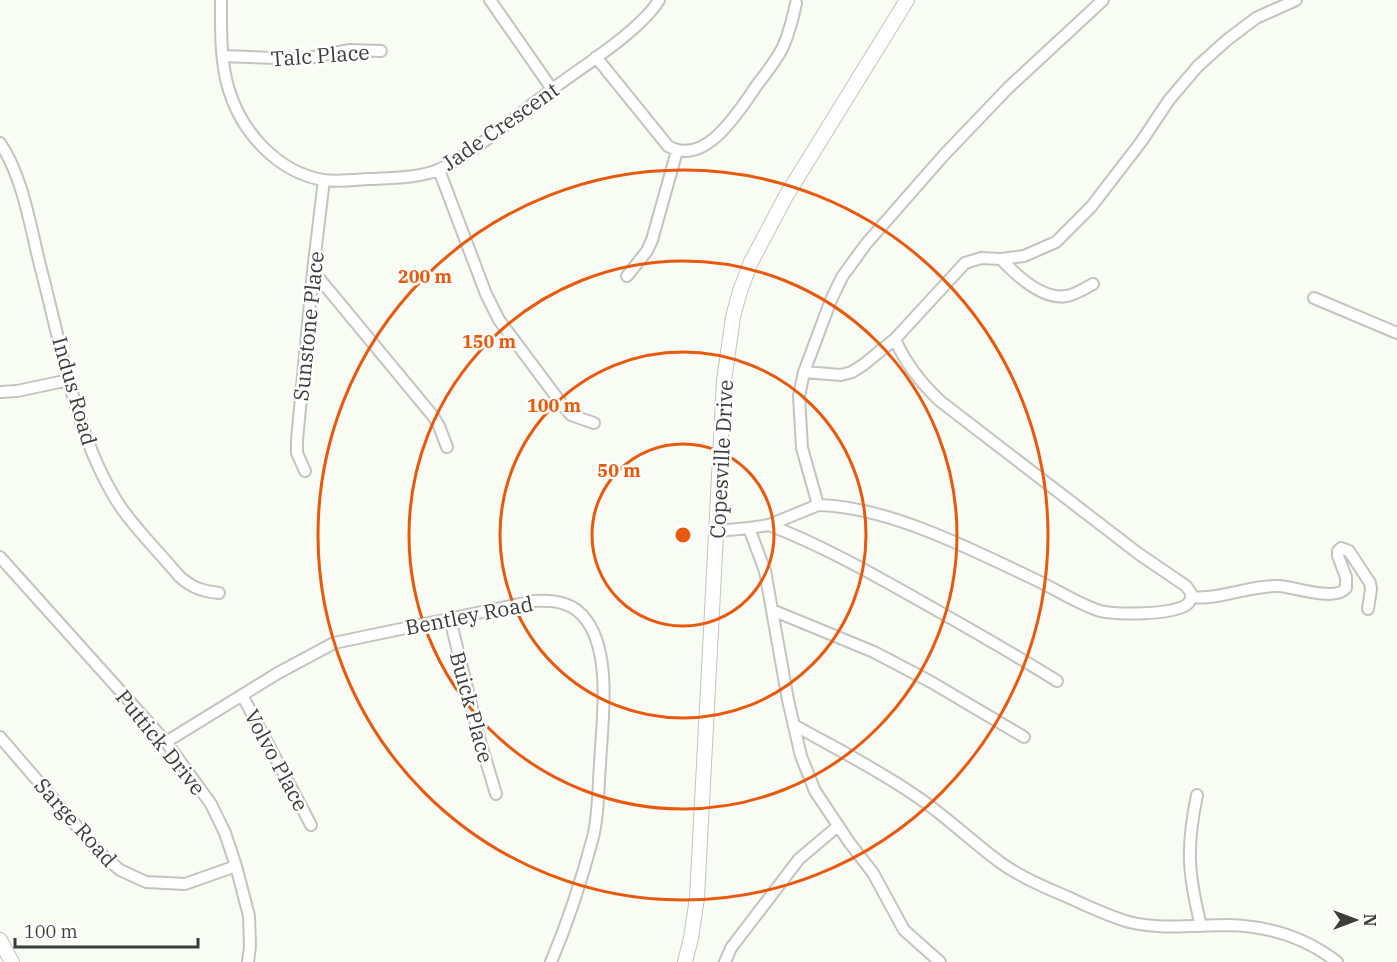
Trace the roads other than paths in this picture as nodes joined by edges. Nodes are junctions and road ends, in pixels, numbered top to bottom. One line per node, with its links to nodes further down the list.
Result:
1 (221, 0): 9 (street, Jade Crescent)
2 (490, 0): 11 (street)
3 (659, 0): 10 (street, Jade Crescent)
4 (907, 0): 32 (street, Copesville Drive)
5 (1103, 0): 23 (street)
6 (1296, 0): 16 (street)
7 (795, 3): 13 (street)
8 (381, 51): 9 (street, Talc Place)
9 (223, 56): 15 (street, Jade Crescent)
10 (596, 57): 11 (street, Jade Crescent); 13 (street)
11 (552, 89): 14 (street, Jade Crescent)
12 (0, 143): 24 (street, Indus Road)
13 (677, 151): 18 (street)
14 (440, 170): 15 (street, Jade Crescent); 26 (street)
15 (324, 180): 17 (street, Sunstone Place)
16 (1001, 259): 19 (street); 22 (street)
17 (313, 271): 27 (street); 28 (street, Sunstone Place)
18 (627, 276)
19 (1093, 284)
20 (1314, 298): 21 (street)
21 (1397, 333)
22 (895, 339): 23 (street); 35 (street)
23 (804, 372): 29 (street)
24 (69, 380): 25 (street); 34 (street, Indus Road)
25 (0, 392)
26 (594, 423)
27 (447, 447)
28 (305, 471)
29 (818, 505): 30 (street); 35 (street)
30 (769, 525): 31 (street); 39 (street)
31 (749, 528): 32 (street); 37 (street)
32 (718, 531): 55 (street, Copesville Drive)
33 (0, 557): 44 (street, Puttick Drive)
34 (219, 592)
35 (1191, 597): 36 (street)
36 (1368, 609)
37 (772, 610): 41 (street); 42 (street)
38 (450, 620): 40 (street, Bentley Road); 45 (street, Buick Place); 54 (street, Bentley Road)
39 (1057, 681)
40 (242, 695): 44 (street, Bentley Road); 47 (street, Volvo Place)
41 (795, 725): 48 (street); 50 (street)
42 (1024, 736)
43 (0, 737): 49 (street, Sarge Road)
44 (166, 742): 49 (street, Puttick Drive)
45 (496, 794)
46 (1197, 795): 50 (street)
47 (312, 825)
48 (838, 826): 56 (street); 57 (street)
49 (236, 866): 53 (street, Puttick Drive)
50 (1201, 926): 58 (street)
51 (0, 940): 52 (street)
52 (12, 962)
53 (248, 962)
54 (551, 962)
55 (685, 962)
56 (725, 962)
57 (940, 962)
58 (1337, 962)

